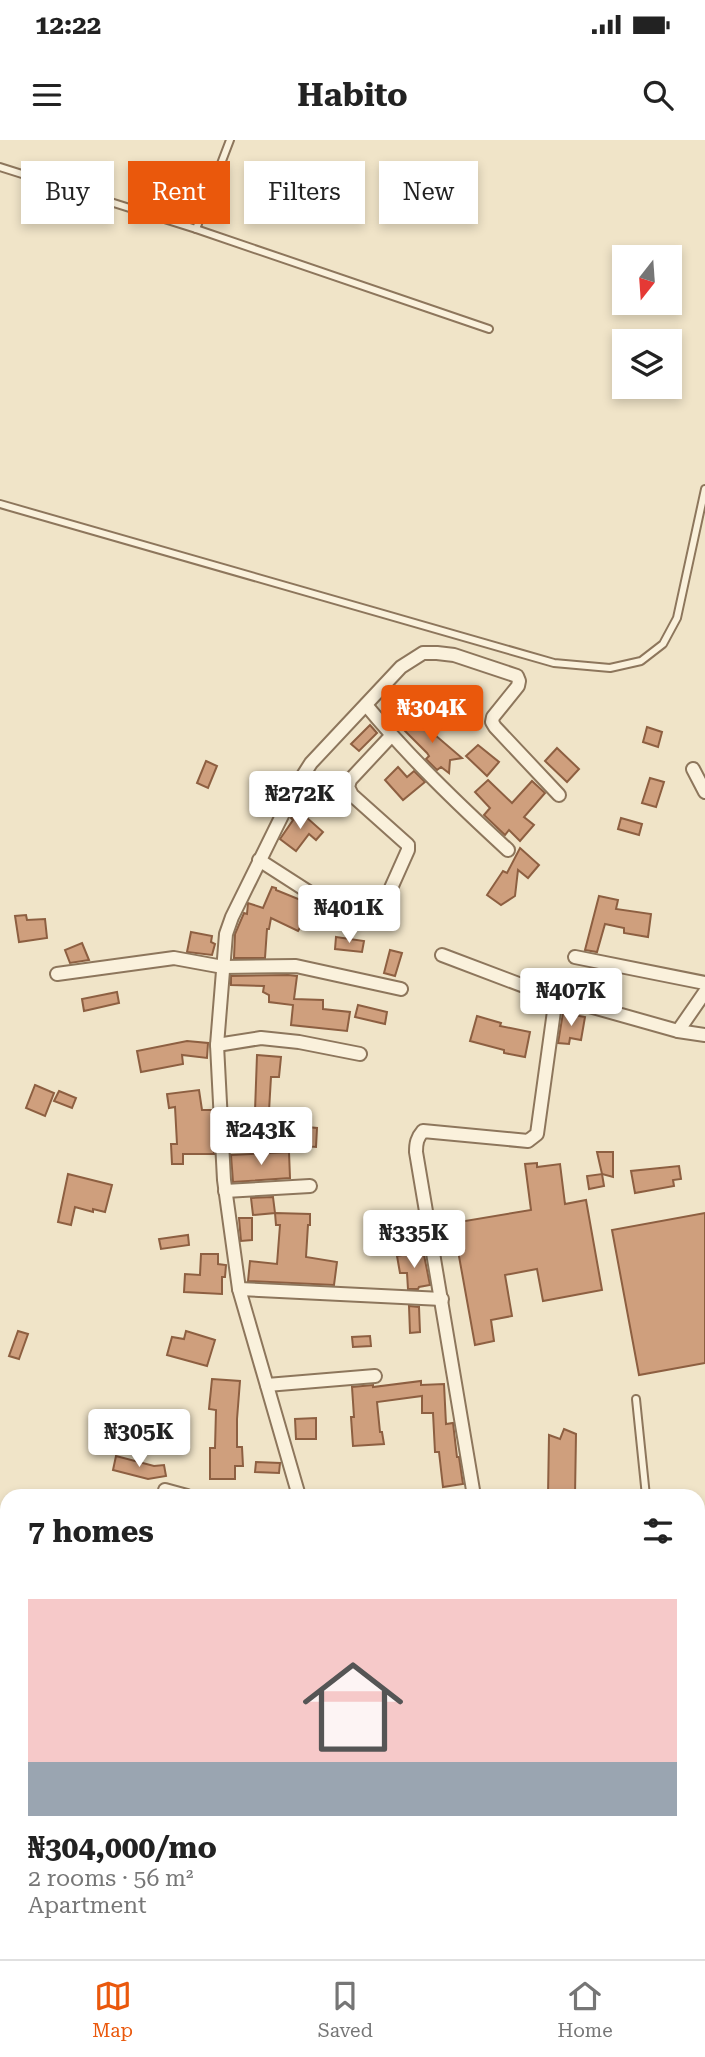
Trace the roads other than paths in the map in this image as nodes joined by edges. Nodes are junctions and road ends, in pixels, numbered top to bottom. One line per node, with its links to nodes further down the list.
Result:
1 (230, 140): 3 (lane)
2 (0, 167): 3 (lane)
3 (196, 229): 4 (lane)
4 (489, 329)
5 (705, 489): 6 (lane)
6 (0, 504)
7 (366, 705): 8 (street); 11 (street); 13 (street)
8 (391, 736): 12 (street); 13 (street)
9 (693, 769): 10 (street)
10 (705, 792)
11 (559, 795)
12 (508, 850)
13 (259, 860): 16 (street)
14 (442, 955): 21 (street)
15 (575, 957): 18 (street)
16 (223, 967): 17 (street); 19 (street); 24 (street)
17 (57, 974)
18 (705, 983)
19 (401, 989)
20 (705, 992): 22 (street)
21 (561, 1000): 22 (street); 29 (street)
22 (678, 1031): 23 (street)
23 (705, 1035)
24 (217, 1045): 25 (street); 27 (street)
25 (360, 1054)
26 (310, 1185): 27 (street)
27 (225, 1191): 28 (street)
28 (239, 1289): 29 (street); 31 (street)
29 (442, 1299): 34 (street)
30 (375, 1376): 31 (street)
31 (267, 1385): 33 (street)
32 (636, 1399): 35 (lane)
33 (297, 1489)
34 (473, 1489)
35 (645, 1489)

